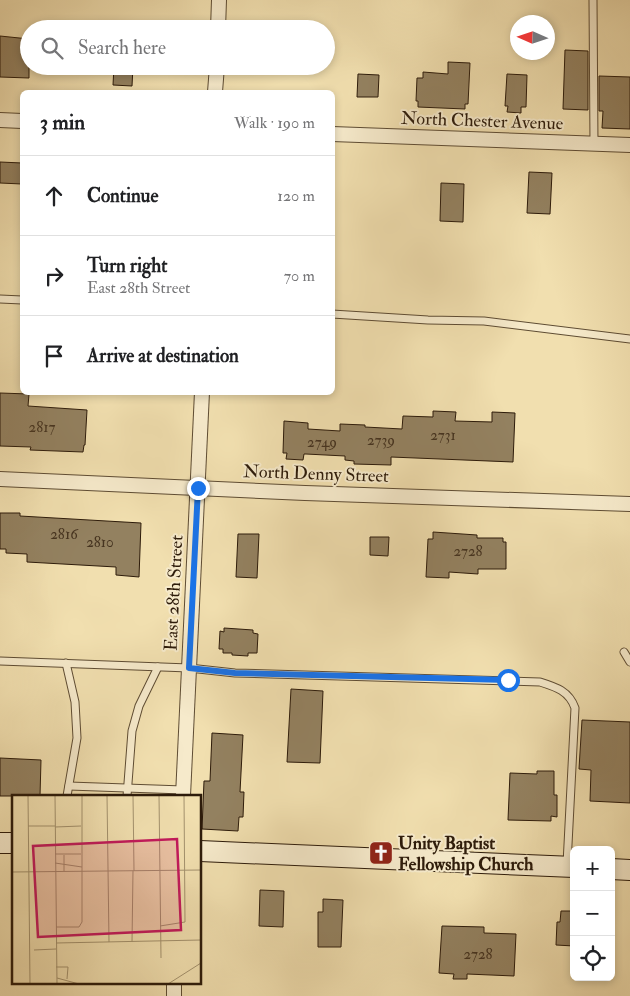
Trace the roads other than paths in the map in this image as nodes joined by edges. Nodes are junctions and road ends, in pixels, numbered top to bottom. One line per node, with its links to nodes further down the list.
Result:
1 (219, 0): 3 (street)
2 (594, 0): 9 (lane)
3 (218, 20)
4 (216, 75): 5 (street)
5 (215, 90)
6 (0, 120): 7 (street)
7 (20, 122)
8 (335, 134): 9 (street, North Chester Avenue)
9 (594, 144): 10 (street, North Chester Avenue)
10 (630, 145)
11 (0, 299): 12 (lane)
12 (20, 300)
13 (335, 314): 14 (lane)
14 (630, 339)
15 (202, 395): 17 (street, East 28th Street)
16 (0, 479): 17 (street, North Denny Street)
17 (198, 488): 18 (street, North Denny Street); 24 (street, East 28th Street)
18 (630, 504)
19 (624, 652): 21 (lane)
20 (0, 661): 22 (lane)
21 (630, 662)
22 (66, 663): 23 (lane); 25 (lane)
23 (158, 667): 24 (lane); 26 (lane)
24 (189, 668): 27 (street, East 28th Street); 30 (lane)
25 (69, 786): 26 (lane); 28 (lane)
26 (127, 788): 27 (lane); 29 (lane)
27 (183, 793)
28 (67, 795)
29 (127, 795)
30 (572, 846)
31 (201, 851): 32 (main road)
32 (570, 867)
33 (615, 869): 34 (main road)
34 (630, 870)

